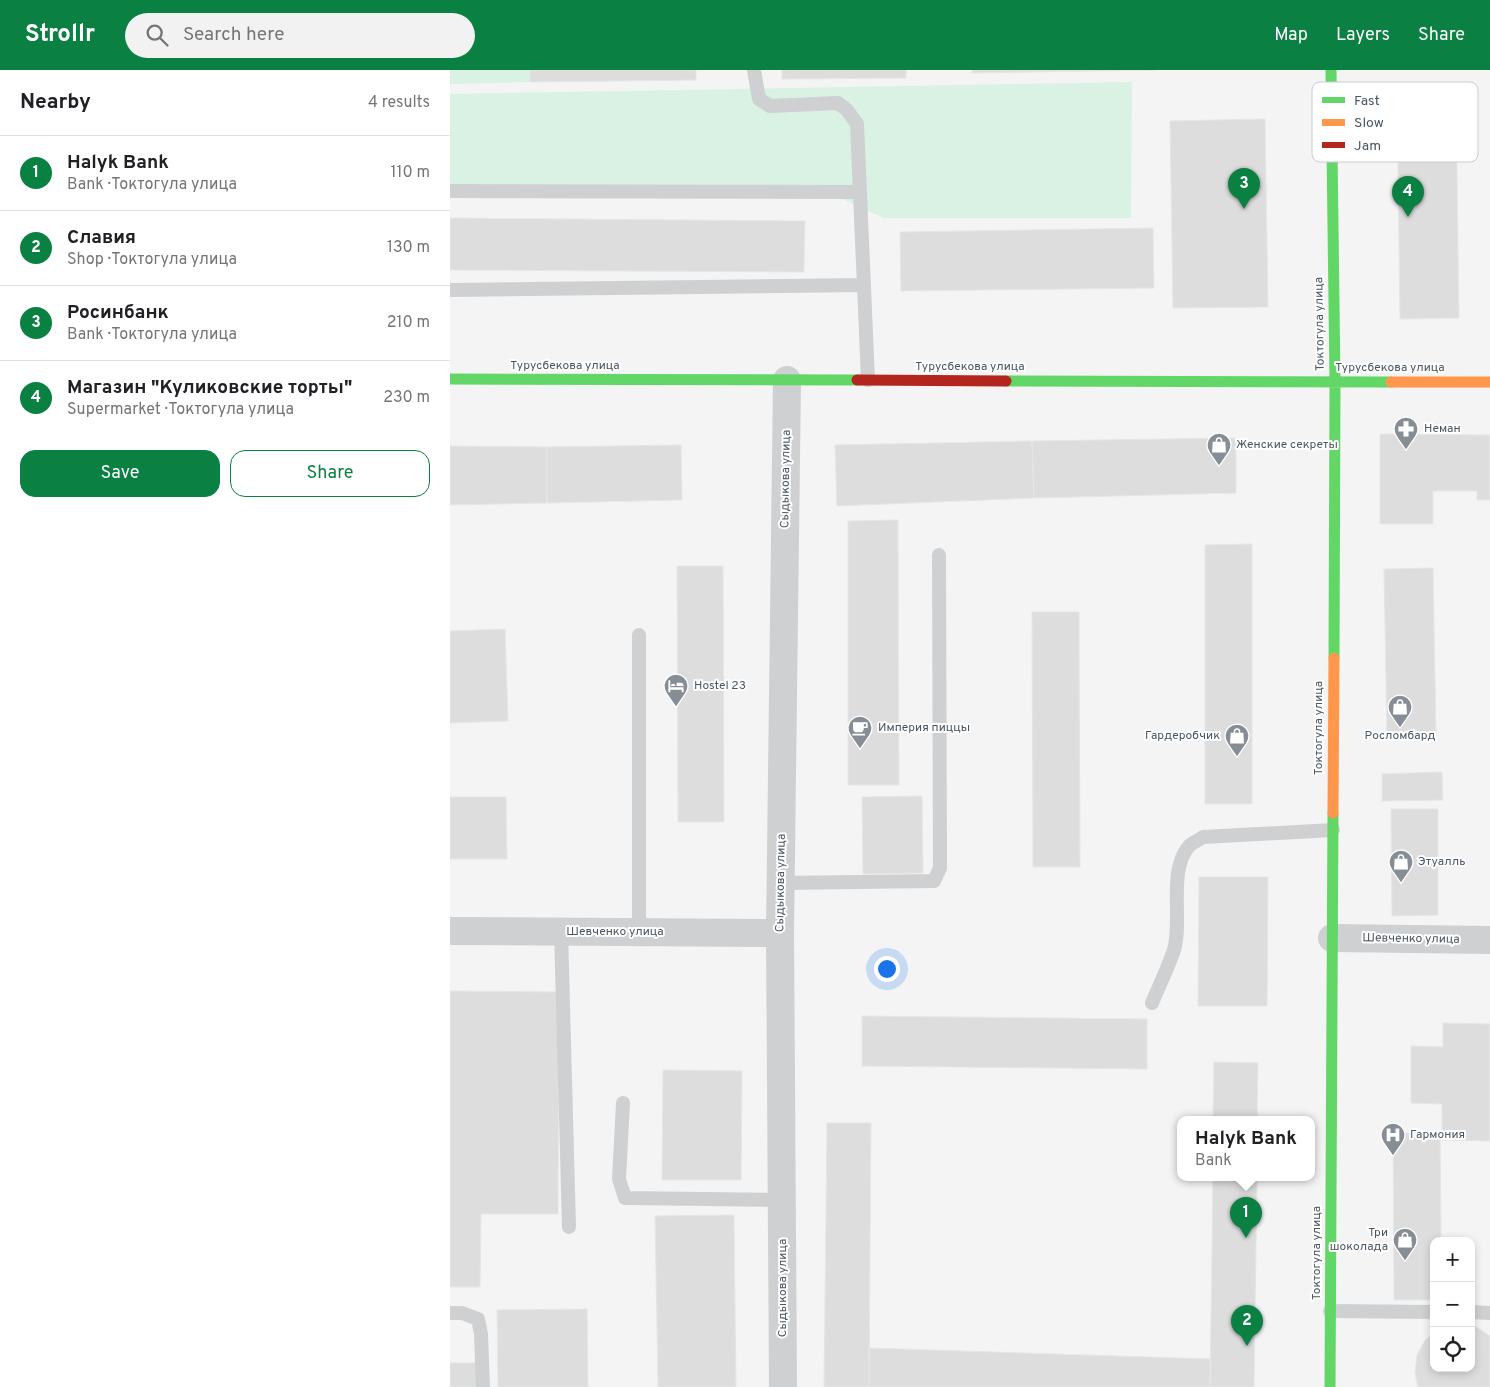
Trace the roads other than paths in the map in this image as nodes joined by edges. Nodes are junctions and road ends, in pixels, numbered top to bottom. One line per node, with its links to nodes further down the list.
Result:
1 (754, 70): 4 (lane)
2 (1332, 162): 10 (main road, Токтогула улица)
3 (450, 191): 4 (lane)
4 (859, 192): 5 (lane)
5 (863, 285): 6 (lane); 9 (lane)
6 (450, 290)
7 (450, 380): 8 (main road, Турусбекова улица)
8 (787, 380): 9 (main road, Турусбекова улица); 15 (street, Сыдыкова улица)
9 (868, 380): 10 (main road, Турусбекова улица)
10 (1335, 382): 11 (main road, Турусбекова улица); 14 (main road, Токтогула улица)
11 (1490, 382)
12 (940, 555): 15 (lane)
13 (639, 635): 18 (lane)
14 (1333, 830): 20 (main road, Токтогула улица); 22 (lane)
15 (781, 883): 19 (street, Сыдыкова улица)
16 (450, 931): 17 (street, Шевченко улица)
17 (561, 931): 18 (street, Шевченко улица); 25 (lane)
18 (639, 932): 19 (street, Шевченко улица)
19 (780, 933): 24 (street, Сыдыкова улица)
20 (1332, 938): 21 (street, Шевченко улица); 26 (main road, Токтогула улица)
21 (1490, 940)
22 (1152, 1003)
23 (623, 1103): 24 (lane)
24 (783, 1200): 32 (street, Сыдыкова улица)
25 (570, 1227)
26 (1330, 1311): 27 (lane); 33 (main road, Токтогула улица)
27 (1430, 1312)
28 (1475, 1312): 30 (lane)
29 (450, 1313): 31 (lane)
30 (1490, 1313)
31 (483, 1387)
32 (783, 1387)
33 (1330, 1387)

